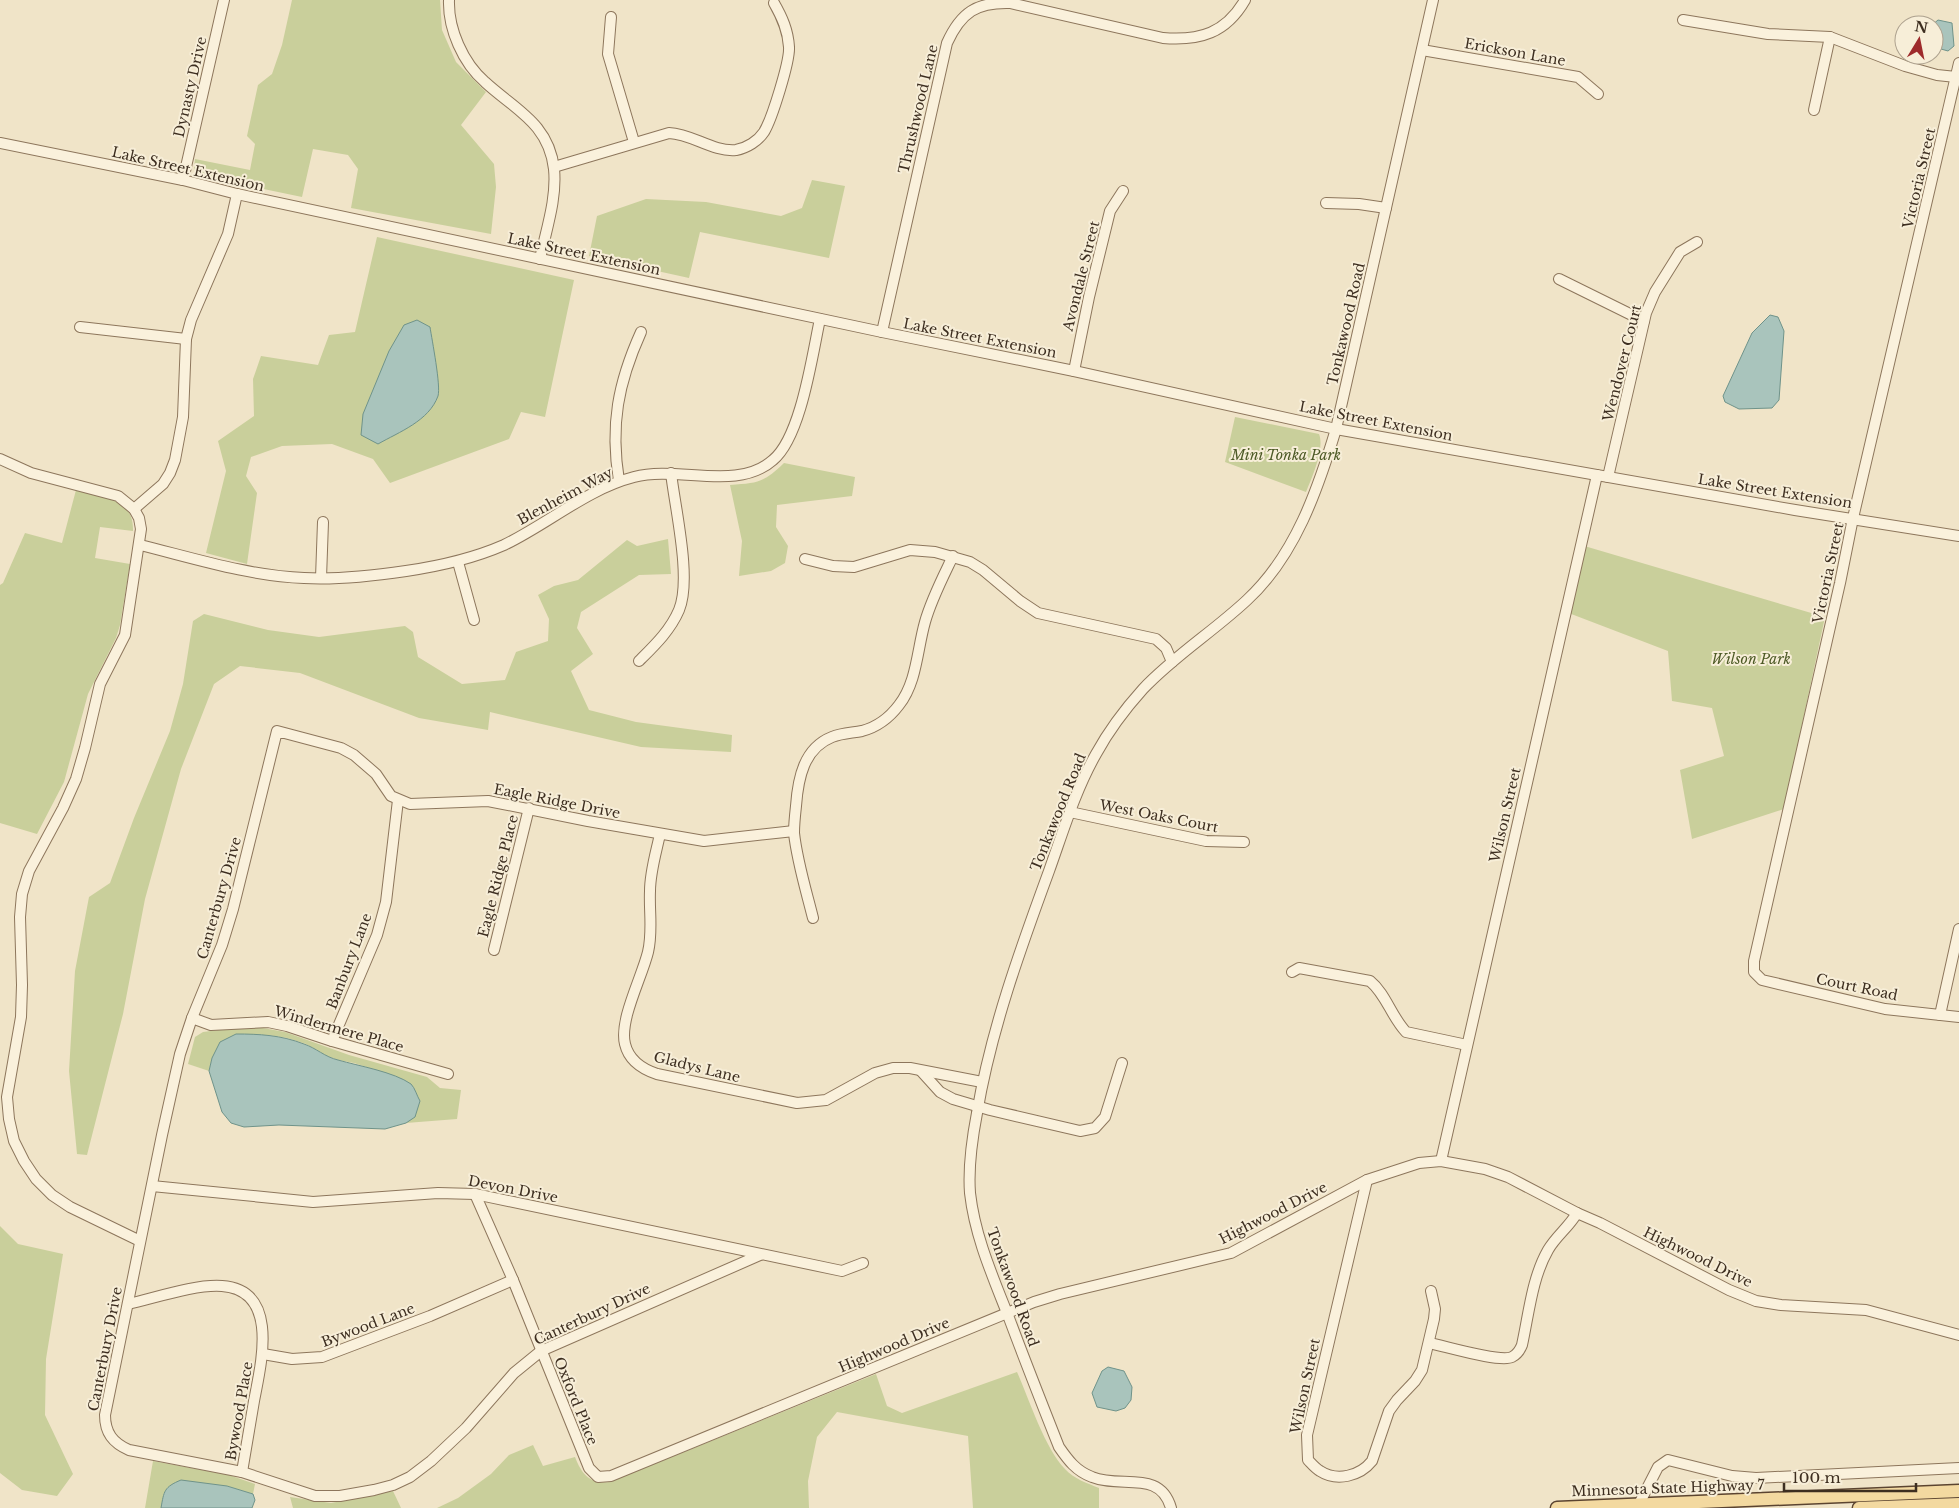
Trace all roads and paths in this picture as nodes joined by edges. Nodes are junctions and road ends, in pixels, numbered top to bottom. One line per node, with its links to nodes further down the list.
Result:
1 (224, 0): 17 (street, Dynasty Drive)
2 (449, 0): 16 (street)
3 (1245, 0): 29 (street, Thrushwood Lane)
4 (1433, 0): 9 (street, Tonkawood Road)
5 (774, 3): 14 (street)
6 (611, 17): 14 (street)
7 (1684, 20): 8 (street)
8 (1830, 37): 11 (street); 13 (street)
9 (1422, 50): 12 (street, Erickson Lane); 21 (street, Tonkawood Road)
10 (1959, 63): 11 (street, Victoria Street)
11 (1956, 77): 39 (street, Victoria Street)
12 (1598, 94)
13 (1814, 110)
14 (634, 142): 16 (street)
15 (0, 143): 17 (street, Lake Street Extension)
16 (554, 167): 23 (street)
17 (183, 180): 19 (street, Lake Street Extension)
18 (1123, 191): 31 (street, Avondale Street)
19 (237, 194): 23 (street, Lake Street Extension); 30 (street)
20 (1326, 203): 21 (street)
21 (1386, 208): 32 (street, Tonkawood Road)
22 (1697, 242): 26 (street, Wendover Court)
23 (540, 259): 25 (street, Lake Street Extension)
24 (1559, 278): 26 (street)
25 (820, 319): 29 (street, Lake Street Extension); 34 (street, Blenheim Way)
26 (1644, 322): 36 (street, Wendover Court)
27 (80, 327): 30 (street)
28 (641, 332): 37 (street)
29 (882, 332): 31 (street, Lake Street Extension)
30 (186, 339): 38 (street)
31 (1074, 371): 32 (street, Lake Street Extension)
32 (1336, 429): 35 (street, Lake Street Extension); 49 (street, Tonkawood Road)
33 (1, 463): 38 (street)
34 (671, 473): 37 (street, Blenheim Way); 48 (street)
35 (1597, 475): 36 (street, Lake Street Extension); 65 (street, Wilson Street)
36 (1608, 477): 39 (street, Lake Street Extension)
37 (619, 481): 45 (street, Blenheim Way)
38 (134, 509): 42 (street)
39 (1854, 518): 41 (street, Lake Street Extension); 60 (street, Victoria Street)
40 (323, 522): 46 (street)
41 (1959, 536)
42 (140, 545): 46 (street, Blenheim Way); 76 (street)
43 (953, 556): 44 (street); 49 (street); 53 (street)
44 (805, 560)
45 (458, 562): 46 (street, Blenheim Way); 47 (street)
46 (321, 578)
47 (474, 620)
48 (639, 661)
49 (1172, 662): 52 (street, Tonkawood Road)
50 (398, 800): 51 (street, Eagle Ridge Drive); 63 (street, Canterbury Drive); 64 (street, Banbury Lane)
51 (529, 808): 54 (street, Eagle Ridge Drive); 58 (street, Eagle Ridge Place)
52 (1070, 812): 55 (street, West Oaks Court); 69 (street, Tonkawood Road)
53 (794, 831): 54 (street, Eagle Ridge Drive); 56 (street)
54 (660, 834): 67 (street, Gladys Lane)
55 (1244, 842)
56 (813, 918)
57 (1959, 929): 61 (street)
58 (494, 950)
59 (1292, 972): 65 (street)
60 (1754, 972): 61 (street, Court Road)
61 (1940, 1015): 62 (street, Court Road)
62 (1959, 1017)
63 (192, 1018): 64 (street, Windermere Place); 73 (street, Canterbury Drive)
64 (332, 1041): 68 (street, Windermere Place)
65 (1467, 1046): 71 (street, Wilson Street)
66 (1122, 1063): 70 (street)
67 (921, 1071): 69 (street, Gladys Lane); 70 (street)
68 (448, 1074)
69 (982, 1082): 70 (street, Tonkawood Road)
70 (978, 1106): 82 (street, Tonkawood Road)
71 (1441, 1161): 72 (street, Highwood Drive); 75 (street, Highwood Drive)
72 (1367, 1180): 82 (street, Highwood Drive); 84 (street, Wilson Street)
73 (152, 1186): 74 (street, Devon Drive); 76 (street, Canterbury Drive)
74 (475, 1194): 77 (street, Devon Drive); 79 (street, Oxford Place)
75 (1577, 1213): 83 (street, Highwood Drive); 84 (street)
76 (140, 1241): 81 (street, Canterbury Drive)
77 (760, 1255): 78 (street, Devon Drive); 85 (street, Canterbury Drive)
78 (863, 1263)
79 (512, 1280): 85 (street, Oxford Place); 86 (street, Bywood Lane)
80 (1430, 1291): 84 (street, Wilson Street)
81 (128, 1304): 86 (street); 88 (street, Canterbury Drive)
82 (1006, 1313): 89 (street, Highwood Drive); 93 (street, Tonkawood Road)
83 (1959, 1335)
84 (1430, 1343)
85 (541, 1351): 88 (street, Canterbury Drive); 89 (street, Oxford Place)
86 (263, 1354): 88 (street, Bywood Place)
87 (1959, 1468): 91 (street)
88 (242, 1472)
89 (598, 1476)
90 (1959, 1491): 91 (main road, Minnesota State Highway 7)
91 (1639, 1504): 94 (main road, Minnesota State Highway 7)
92 (1959, 1504): 95 (main road)
93 (1171, 1508)
94 (1557, 1508)
95 (1859, 1508)

